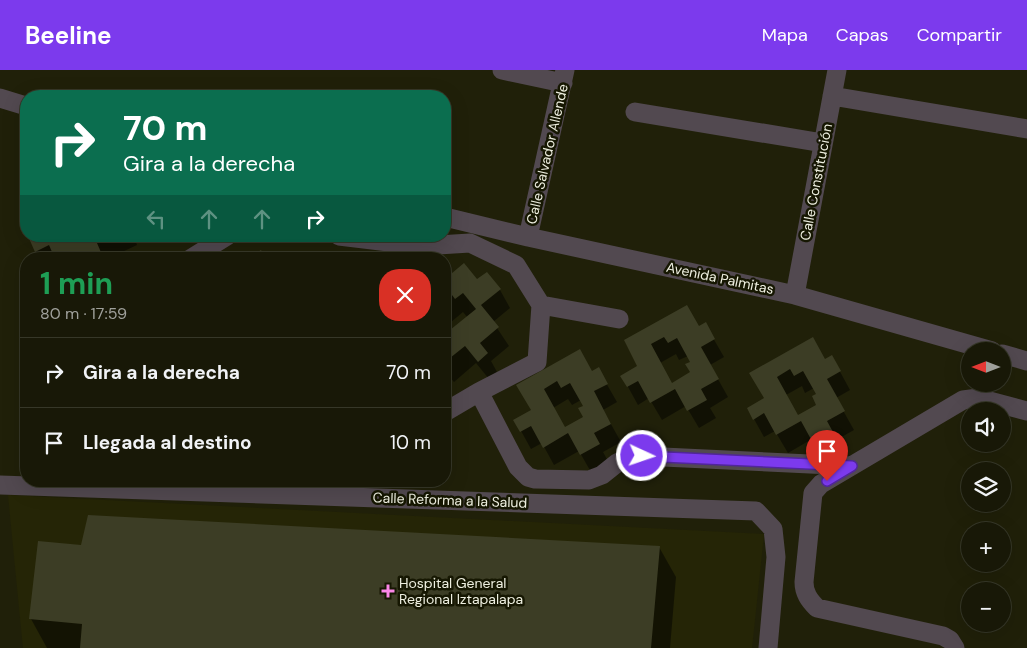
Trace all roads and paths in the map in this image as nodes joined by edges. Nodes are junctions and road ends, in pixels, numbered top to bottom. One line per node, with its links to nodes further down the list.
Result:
1 (502, 70): 3 (street)
2 (837, 70): 4 (street, Calle Constitución)
3 (564, 76): 11 (street, Calle Salvador Allende)
4 (832, 96): 8 (street); 9 (street, Calle Constitución)
5 (0, 98): 6 (street)
6 (20, 104)
7 (635, 112): 9 (street)
8 (1027, 129)
9 (823, 143): 15 (street, Calle Constitución)
10 (451, 219): 11 (street, Avenida Palmitas)
11 (528, 237): 15 (street, Avenida Palmitas)
12 (217, 242): 14 (street)
13 (389, 242): 16 (street)
14 (201, 252)
15 (795, 295): 18 (street, Avenida Palmitas)
16 (541, 305): 17 (street); 21 (street)
17 (619, 319)
18 (961, 342)
19 (1011, 357): 20 (street)
20 (1027, 361)
21 (479, 392): 22 (street); 24 (street)
22 (451, 408)
23 (1027, 411): 24 (street)
24 (852, 466): 30 (street)
25 (0, 485): 26 (street, Calle Reforma a la Salud)
26 (20, 485)
27 (165, 487): 28 (street, Calle Reforma a la Salud)
28 (413, 490): 29 (street, Calle Reforma a la Salud)
29 (768, 648)
30 (955, 648)

